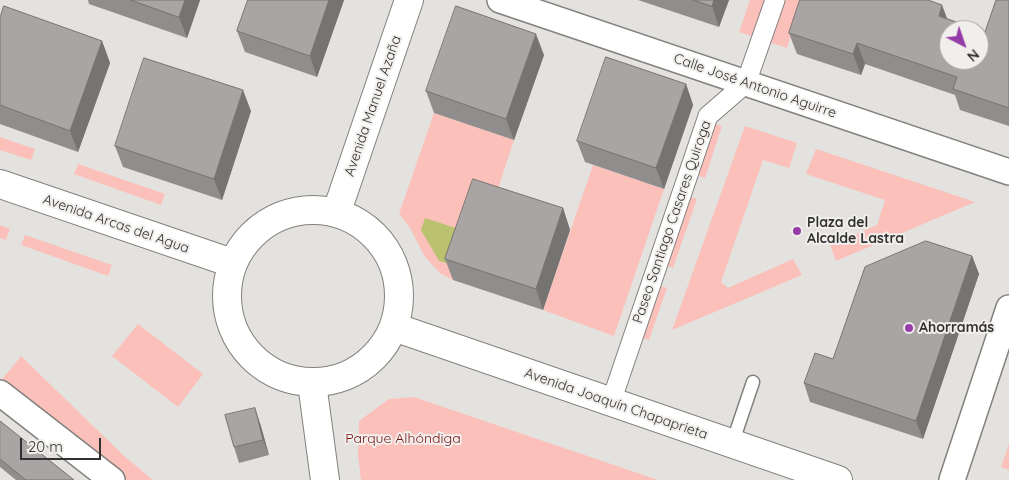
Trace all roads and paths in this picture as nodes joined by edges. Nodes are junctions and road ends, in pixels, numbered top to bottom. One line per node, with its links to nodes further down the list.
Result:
1 (409, 0): 7 (street, Avenida Manuel Azaña)
2 (500, 0): 4 (street, Calle José Antonio Aguirre)
3 (775, 0): 4 (street, Paseo Santiago Casares Quiroga)
4 (746, 83): 5 (street, Calle José Antonio Aguirre); 14 (street, Paseo Santiago Casares Quiroga)
5 (1009, 172)
6 (0, 184): 8 (street, Avenida Arcas del Agua)
7 (337, 211): 8 (street); 10 (street)
8 (232, 263): 12 (street)
9 (1009, 308): 19 (street)
10 (394, 327): 12 (street); 14 (street, Avenida Joaquín Chapaprieta)
11 (753, 382): 15 (lane)
12 (312, 383): 17 (street)
13 (0, 393): 16 (street)
14 (611, 402): 15 (street, Avenida Joaquín Chapaprieta)
15 (732, 444): 18 (street, Avenida Joaquín Chapaprieta)
16 (112, 480)
17 (325, 480)
18 (838, 480)
19 (952, 480)

